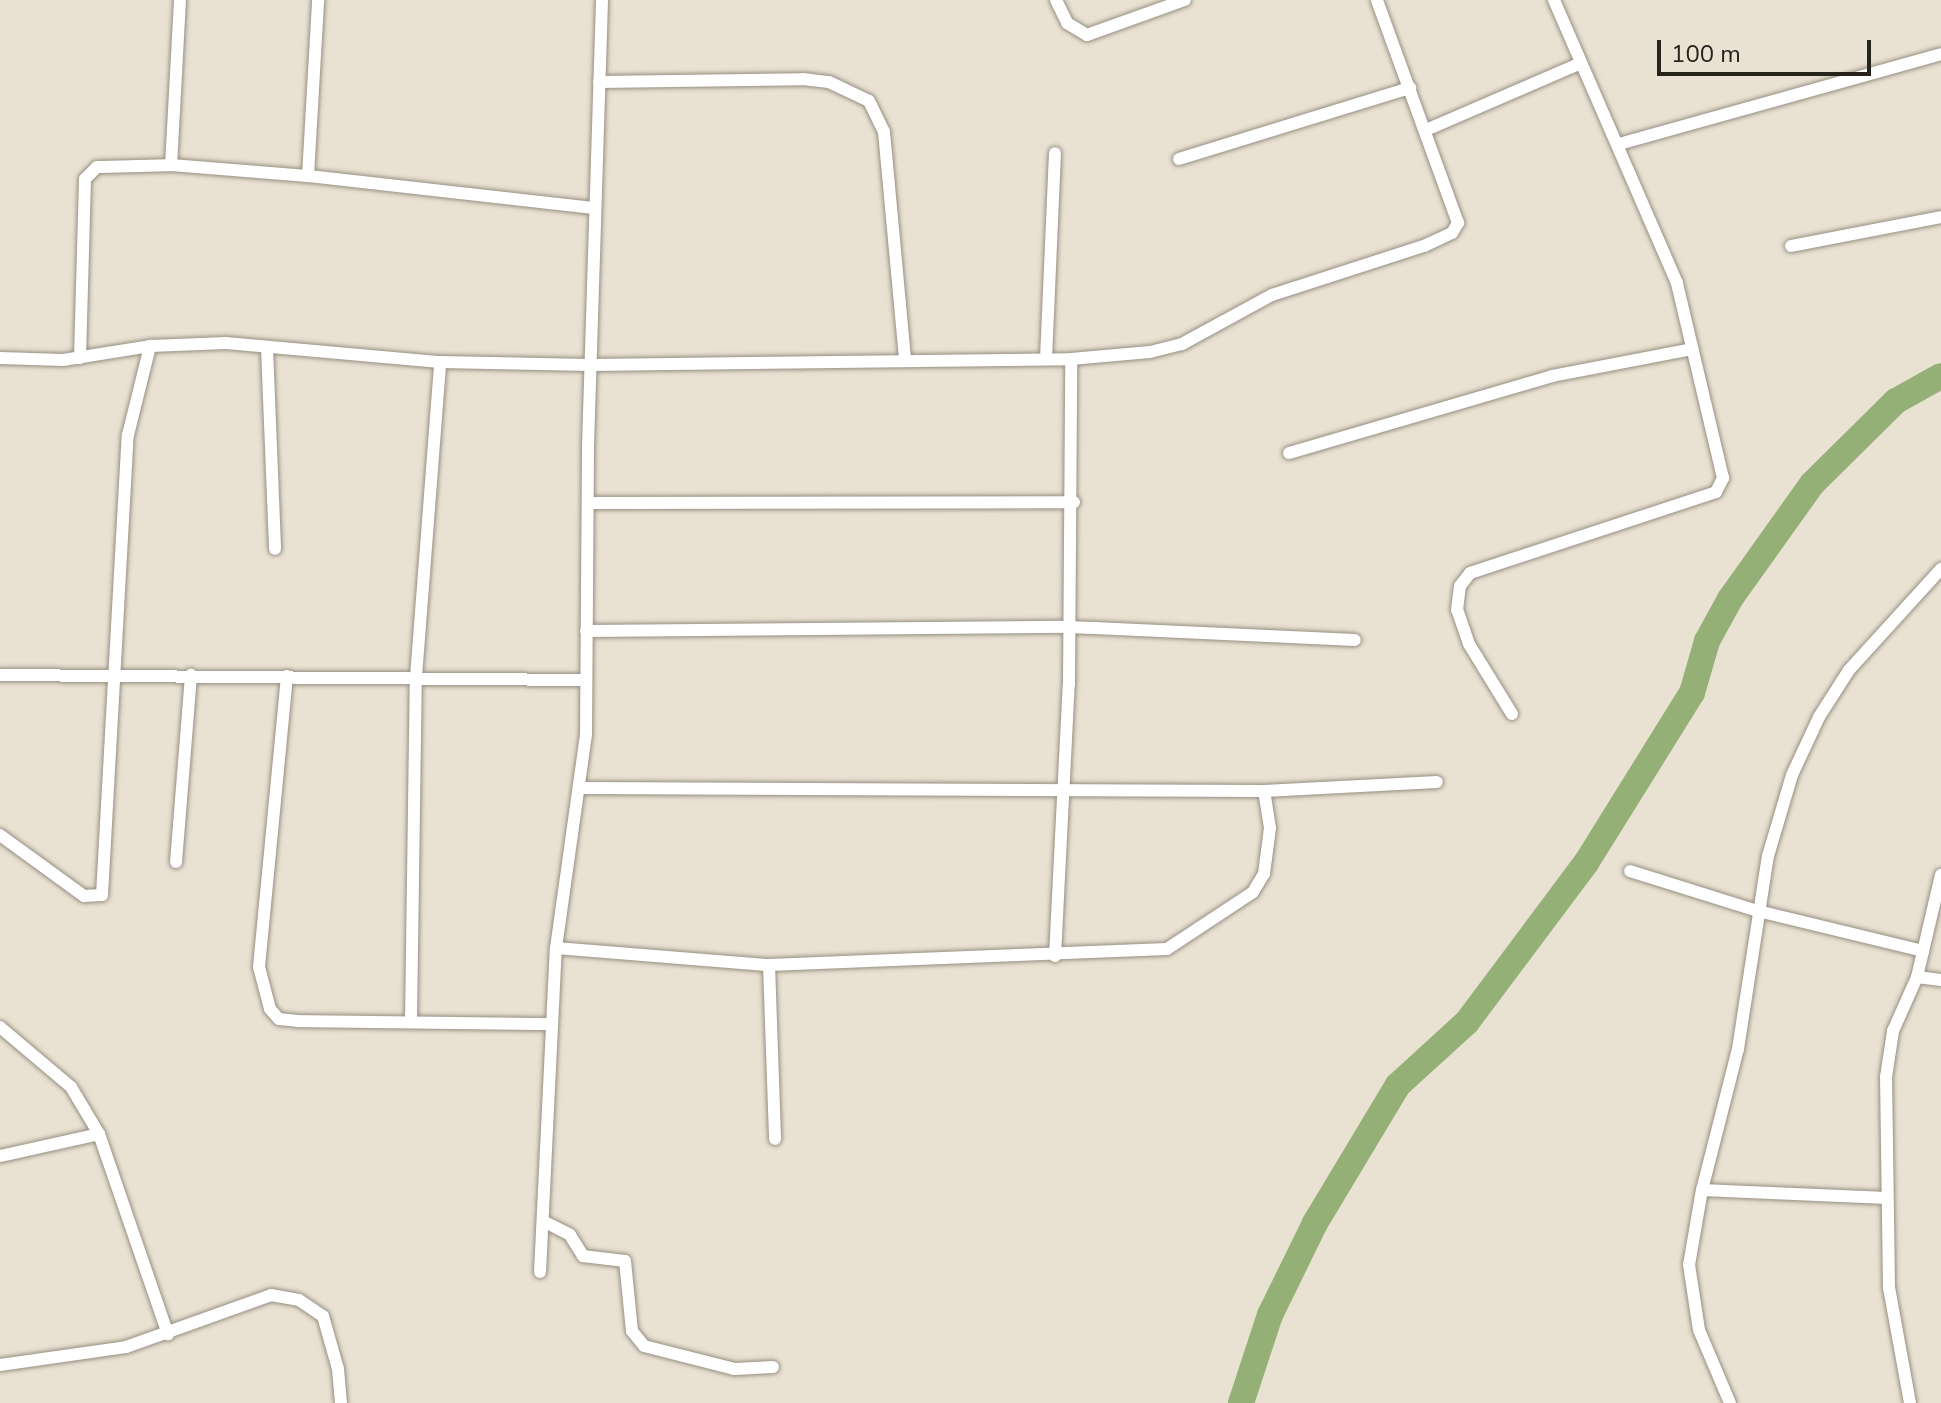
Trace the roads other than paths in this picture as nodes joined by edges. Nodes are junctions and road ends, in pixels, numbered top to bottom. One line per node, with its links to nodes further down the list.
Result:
1 (180, 0): 16 (street)
2 (318, 0): 17 (street)
3 (602, 0): 10 (street)
4 (1056, 0): 5 (street)
5 (1185, 0)
6 (1377, 0): 11 (street)
7 (1554, 0): 9 (street)
8 (1941, 54): 13 (street)
9 (1581, 63): 12 (street); 13 (street)
10 (599, 82): 18 (street); 26 (street)
11 (1410, 88): 12 (street); 15 (street)
12 (1426, 130): 28 (street)
13 (1619, 144): 23 (street)
14 (1055, 153): 27 (street)
15 (1179, 159)
16 (171, 165): 17 (street); 25 (street)
17 (308, 176): 18 (street)
18 (594, 208): 30 (street)
19 (1941, 217): 20 (street)
20 (1791, 246)
21 (150, 346): 22 (street); 25 (street); 39 (street)
22 (267, 348): 29 (street); 34 (street)
23 (1692, 349): 31 (street); 45 (street)
24 (0, 358): 25 (street)
25 (80, 358)
26 (905, 358): 27 (street); 30 (street)
27 (1046, 359): 28 (street)
28 (1071, 359): 32 (street)
29 (440, 362): 30 (street); 43 (street)
30 (591, 365): 33 (street)
31 (1289, 453)
32 (1074, 502): 33 (street); 36 (street)
33 (588, 503): 37 (street)
34 (275, 549)
35 (1941, 569): 54 (street)
36 (1070, 627): 37 (street); 38 (street); 48 (street)
37 (586, 631): 44 (street)
38 (1355, 640)
39 (112, 674): 40 (street); 41 (street); 50 (street)
40 (0, 675)
41 (191, 675): 42 (street); 51 (street)
42 (287, 676): 43 (street); 61 (street)
43 (416, 677): 44 (street); 61 (street)
44 (583, 680): 47 (street)
45 (1512, 714)
46 (1437, 782): 49 (street)
47 (580, 788): 48 (street); 55 (street)
48 (1064, 790): 49 (street); 57 (street)
49 (1264, 791): 57 (street)
50 (0, 835)
51 (176, 862)
52 (1630, 871): 54 (street)
53 (1941, 875): 56 (street)
54 (1758, 911): 56 (street); 67 (street)
55 (556, 948): 58 (street); 62 (street)
56 (1923, 951): 59 (street)
57 (1055, 956): 58 (street)
58 (769, 965): 65 (street)
59 (1917, 977): 60 (street); 68 (street)
60 (1941, 980)
61 (411, 1022): 62 (street)
62 (552, 1024): 69 (street)
63 (0, 1027): 64 (street)
64 (99, 1134): 66 (street); 71 (street)
65 (775, 1139)
66 (0, 1156)
67 (1702, 1190): 68 (street); 75 (street)
68 (1887, 1198): 76 (street)
69 (545, 1222): 70 (street); 73 (street)
70 (540, 1272)
71 (168, 1334): 72 (street); 74 (street)
72 (0, 1365)
73 (773, 1367)
74 (341, 1403)
75 (1730, 1403)
76 (1910, 1403)

